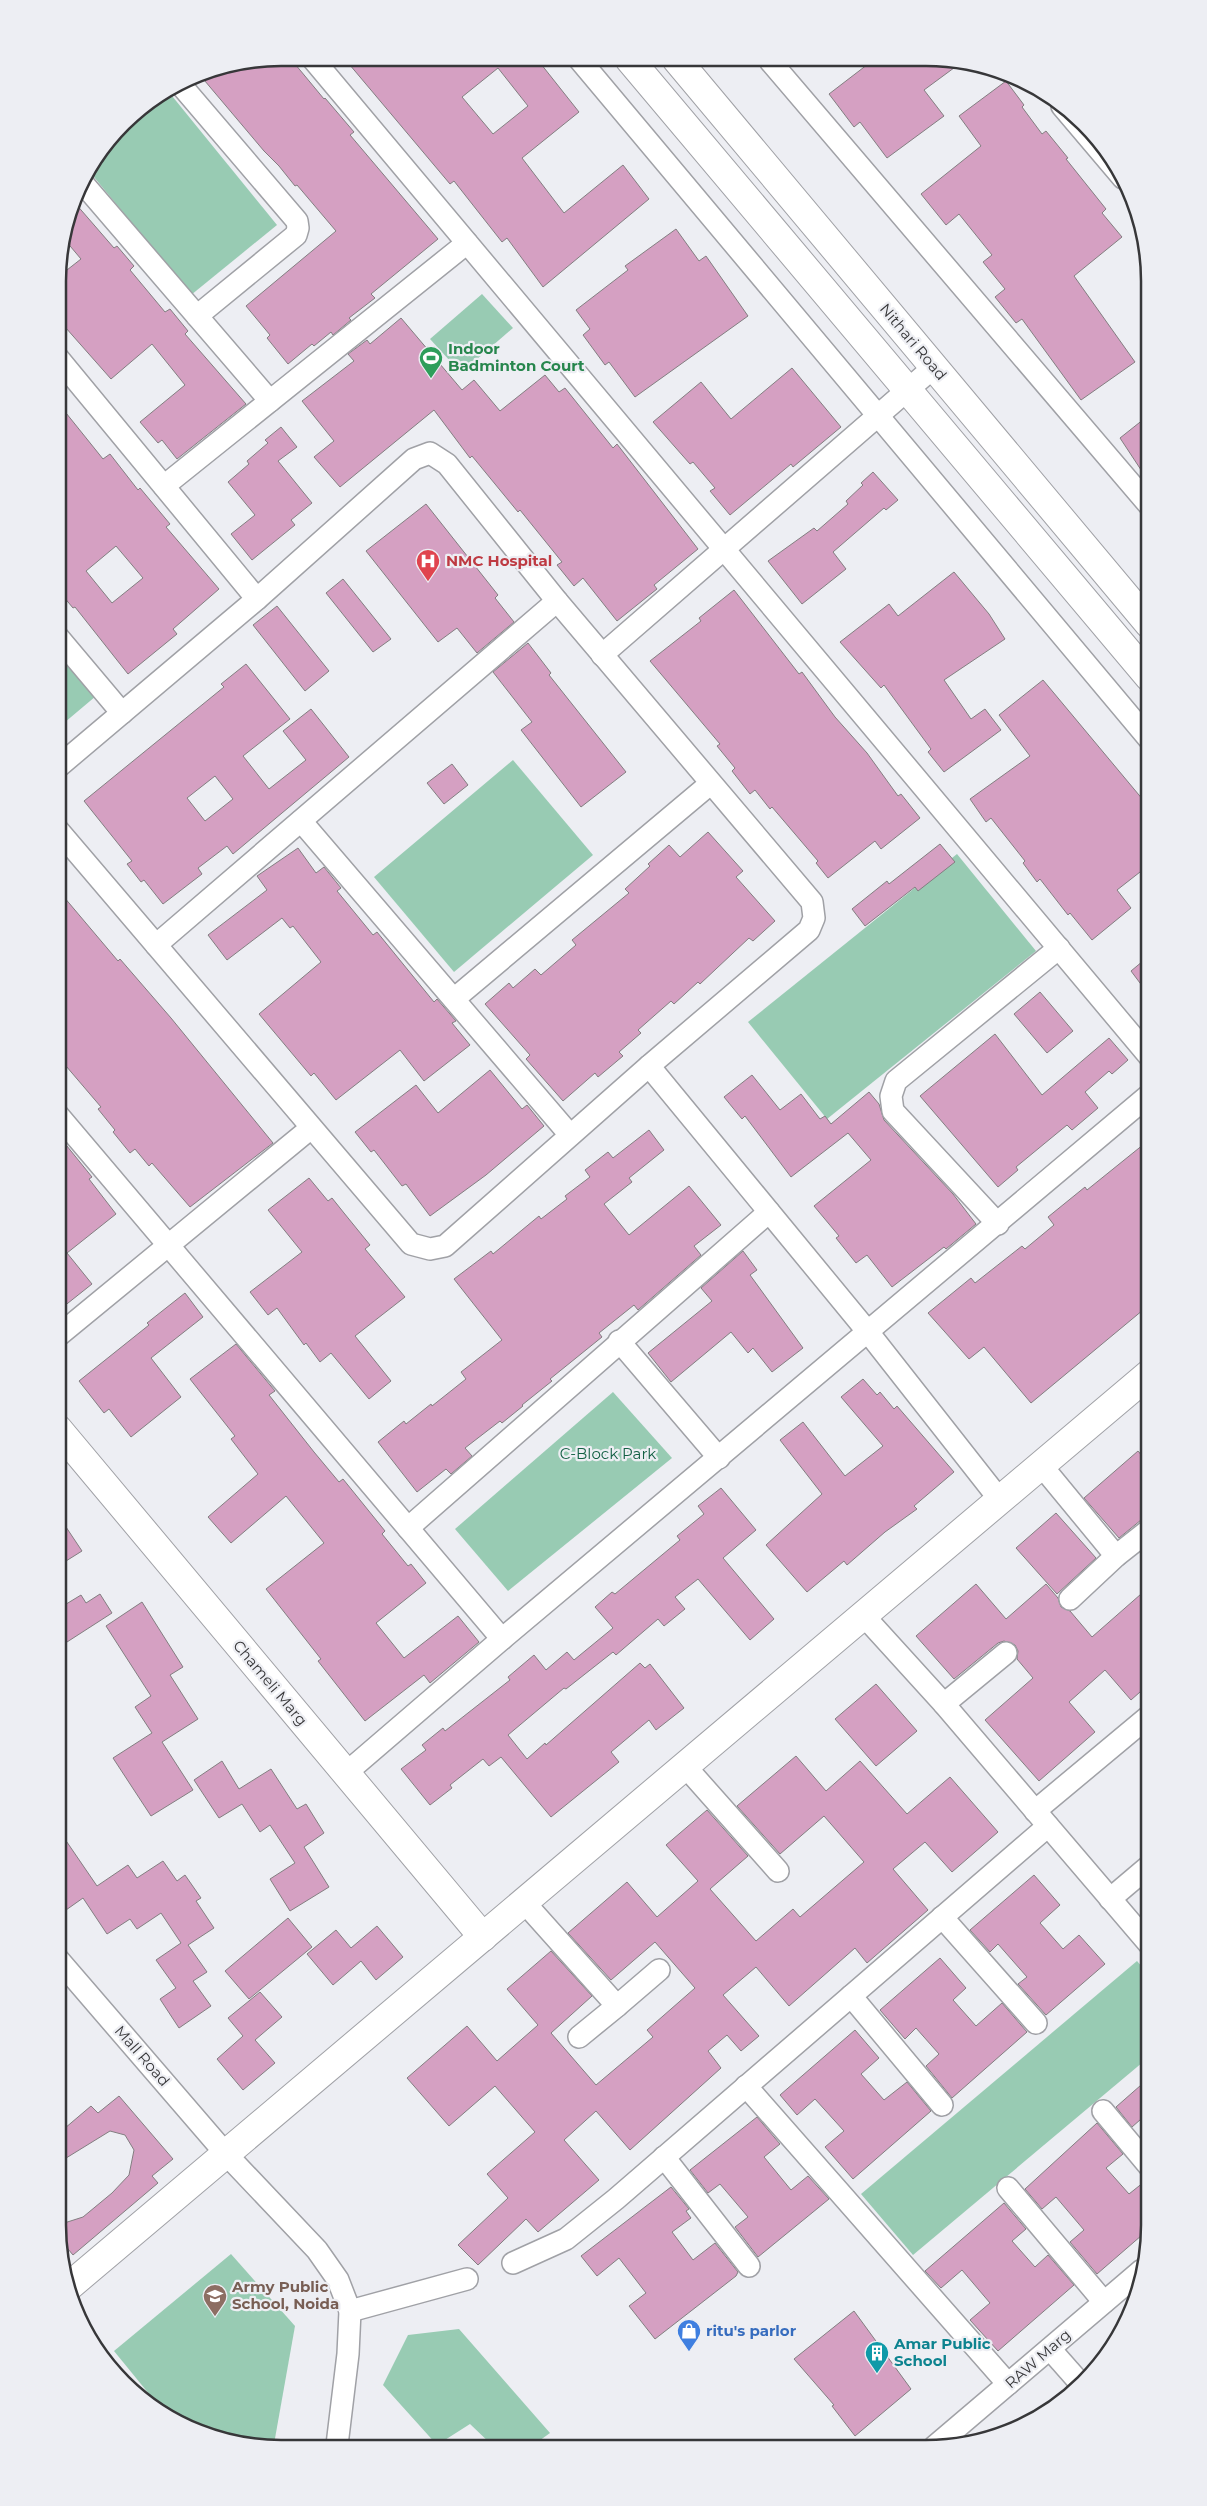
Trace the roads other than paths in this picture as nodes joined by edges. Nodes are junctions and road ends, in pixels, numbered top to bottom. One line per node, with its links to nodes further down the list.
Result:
1 (319, 66): 8 (street)
2 (585, 66): 14 (street)
3 (637, 66): 12 (street)
4 (682, 66): 10 (street, Nithari Road)
5 (775, 66): 16 (street)
6 (184, 89): 9 (street)
7 (87, 188): 9 (street)
8 (467, 243): 13 (street); 17 (street)
9 (197, 316): 13 (street)
10 (934, 367): 12 (street); 20 (street, Nithari Road)
11 (66, 368): 15 (street)
12 (908, 390): 14 (street); 23 (street)
13 (270, 401): 15 (street)
14 (877, 416): 17 (street); 25 (street)
15 (164, 486): 18 (street)
16 (1141, 494)
17 (724, 549): 22 (street); 31 (street)
18 (257, 599): 19 (street); 24 (street)
19 (557, 601): 22 (street); 28 (street)
20 (1141, 614)
21 (66, 646): 24 (street)
22 (602, 655): 27 (street)
23 (1141, 667)
24 (122, 713): 26 (street)
25 (1141, 730)
26 (66, 760)
27 (710, 784): 32 (street); 34 (street)
28 (301, 821): 30 (street); 32 (street)
29 (66, 839): 30 (street)
30 (156, 945): 37 (street)
31 (1059, 948): 33 (street); 40 (street)
32 (454, 999): 38 (street)
33 (1141, 1046)
34 (649, 1066): 38 (street); 39 (street)
35 (1141, 1102): 40 (street)
36 (66, 1124): 41 (street)
37 (311, 1128): 38 (street); 41 (street)
38 (570, 1135)
39 (769, 1212): 43 (street); 44 (street)
40 (998, 1224): 43 (street)
41 (168, 1245): 42 (street); 50 (street)
42 (66, 1329)
43 (868, 1332): 47 (street); 49 (street)
44 (620, 1341): 47 (street); 50 (street)
45 (1141, 1381): 48 (street)
46 (66, 1438): 60 (street, Chameli Marg)
47 (719, 1458): 55 (street)
48 (1041, 1465): 49 (street); 52 (street)
49 (1000, 1500): 54 (street)
50 (408, 1528): 55 (street)
51 (1141, 1536): 52 (street)
52 (1116, 1556): 53 (street)
53 (1070, 1599)
54 (864, 1616): 57 (street); 59 (street)
55 (502, 1639): 60 (street)
56 (1006, 1653): 57 (street)
57 (944, 1704): 61 (street)
58 (1141, 1724): 61 (street)
59 (685, 1766): 62 (street); 65 (street)
60 (346, 1773): 68 (street, Chameli Marg)
61 (1042, 1818): 64 (street); 66 (street)
62 (778, 1871)
63 (1141, 1873): 64 (street)
64 (1110, 1899): 67 (street)
65 (524, 1902): 68 (street); 72 (street)
66 (942, 1917): 71 (street); 73 (street)
67 (1141, 1935)
68 (483, 1937): 78 (street)
69 (66, 1968): 78 (street, Mall Road)
70 (659, 1970): 72 (street)
71 (851, 1996): 75 (street); 76 (street)
72 (617, 2006): 74 (street)
73 (1036, 2023)
74 (580, 2037)
75 (746, 2086): 80 (street); 91 (street)
76 (942, 2105)
77 (1103, 2111): 79 (street)
78 (226, 2154): 86 (street); 88 (street, Mall Road)
79 (1141, 2156)
80 (664, 2157): 82 (street); 83 (street)
81 (1008, 2188): 87 (street)
82 (514, 2263)
83 (750, 2266)
84 (1134, 2277): 87 (street, RAW Marg)
85 (467, 2279): 88 (street)
86 (74, 2282)
87 (1104, 2302): 89 (street, RAW Marg)
88 (350, 2311): 93 (street)
89 (1050, 2349): 90 (street); 91 (street, RAW Marg)
90 (1076, 2379)
91 (1008, 2384): 92 (street, RAW Marg)
92 (944, 2439)
93 (338, 2440)

